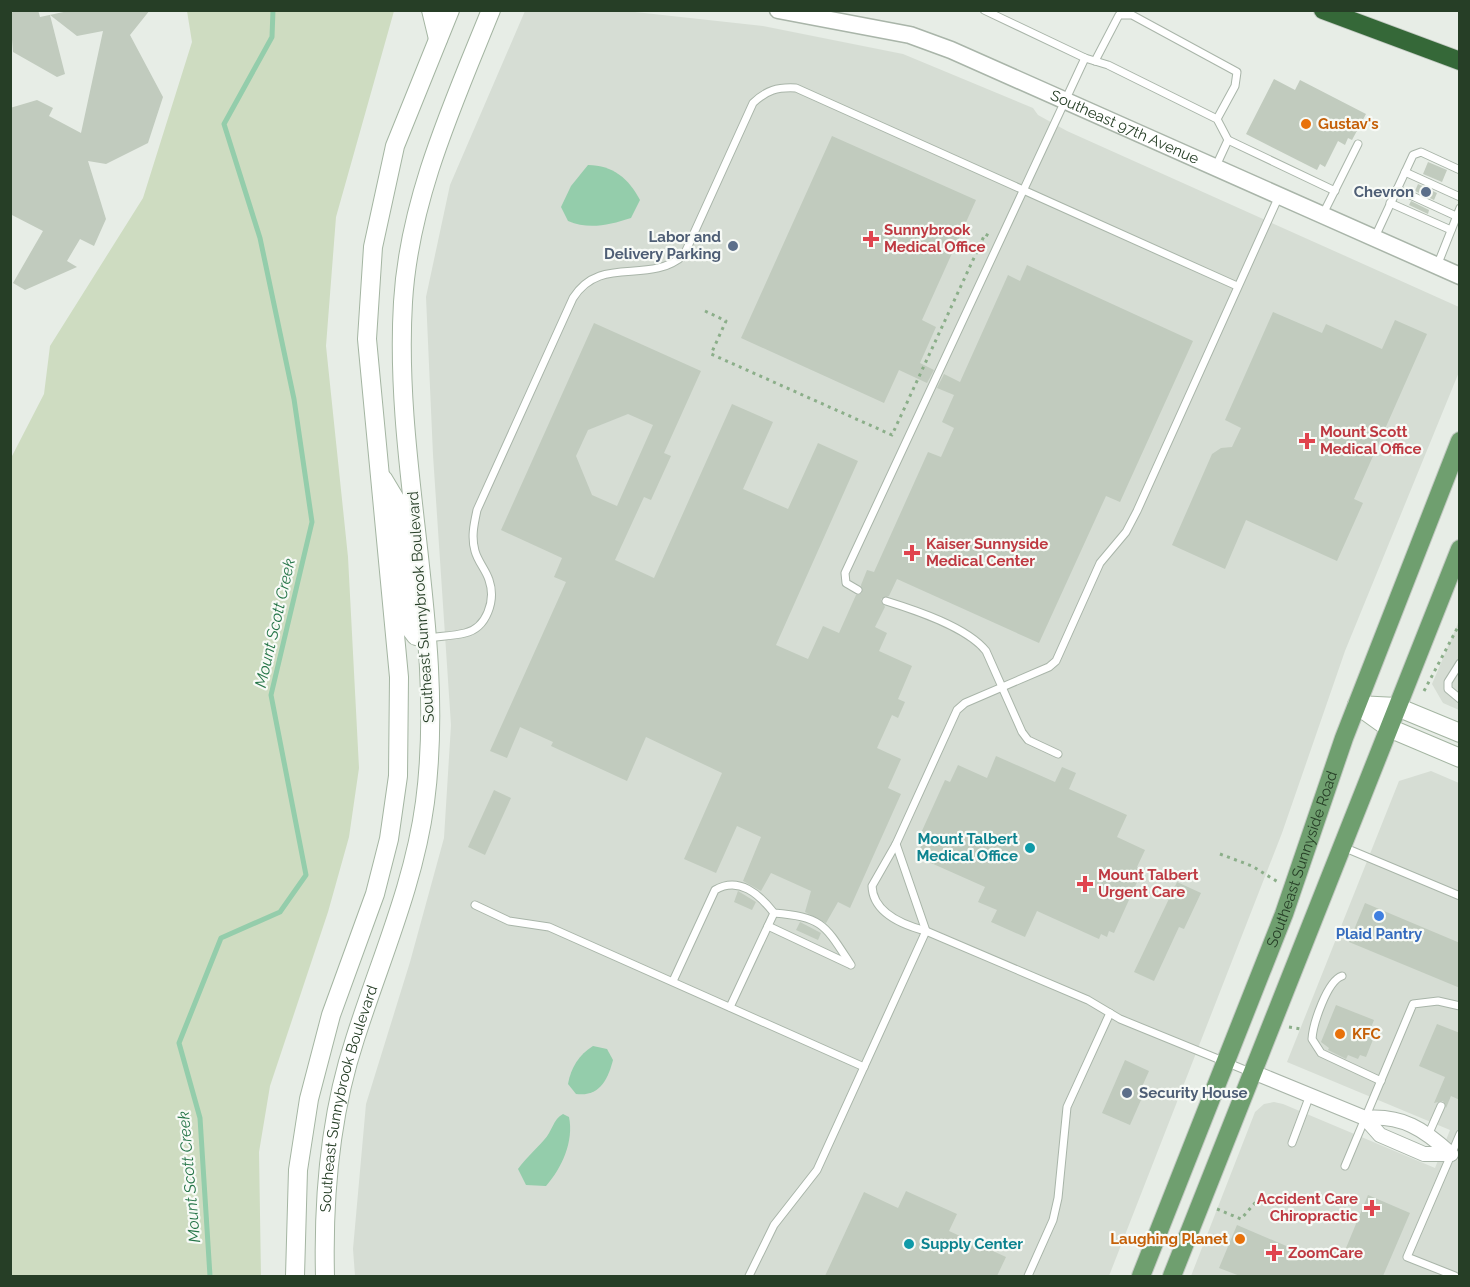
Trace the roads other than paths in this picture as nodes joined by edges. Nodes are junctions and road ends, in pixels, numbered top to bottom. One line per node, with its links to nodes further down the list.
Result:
1 (431, 10): 8 (main road)
2 (450, 10): 8 (main road, Southeast Sunnybrook Boulevard)
3 (491, 10): 38 (main road, Southeast Sunnybrook Boulevard)
4 (778, 10): 7 (street, Southeast 97th Avenue)
5 (984, 10): 9 (lane)
6 (1323, 10): 10 (highway)
7 (847, 16): 12 (street, Southeast 97th Avenue)
8 (438, 39): 34 (main road, Southeast Sunnybrook Boulevard)
9 (1085, 58): 11 (lane); 12 (lane)
10 (1460, 61)
11 (1095, 62): 13 (lane); 13 (lane)
12 (1064, 99): 16 (street, Southeast 97th Avenue); 20 (lane)
13 (1217, 119): 14 (lane)
14 (1228, 140): 16 (lane); 21 (lane)
15 (1358, 144): 21 (lane)
16 (1216, 166): 22 (street, Southeast 97th Avenue)
17 (1460, 170): 18 (lane)
18 (1405, 172): 19 (lane); 23 (lane)
19 (1397, 189): 24 (lane); 27 (lane)
20 (1022, 190): 32 (lane); 36 (lane); 38 (lane)
21 (1335, 191): 26 (lane)
22 (1280, 195): 26 (street, Southeast 97th Avenue); 32 (lane)
23 (1460, 196)
24 (1390, 203): 28 (lane); 29 (lane)
25 (1460, 208): 27 (lane)
26 (1323, 214): 29 (street, Southeast 97th Avenue)
27 (1456, 216): 28 (lane)
28 (1450, 230): 30 (lane)
29 (1375, 237): 30 (street, Southeast 97th Avenue)
30 (1437, 266): 31 (street, Southeast 97th Avenue)
31 (1460, 276)
32 (1237, 286): 40 (lane)
33 (1460, 441): 42 (main road, Southeast Sunnyside Road)
34 (379, 473): 38 (main road); 72 (main road, Southeast Sunnybrook Boulevard)
35 (1460, 549): 43 (main road, Southeast Sunnyside Road)
36 (858, 590)
37 (886, 601): 40 (lane)
38 (426, 638): 73 (main road, Southeast Sunnybrook Boulevard)
39 (1460, 663): 41 (lane)
40 (1002, 687): 46 (lane); 48 (lane)
41 (1460, 699)
42 (1357, 705): 43 (main road); 44 (main road); 60 (main road, Southeast Sunnyside Road)
43 (1397, 707): 44 (main road, Southeast Sunnyside Road); 45 (main road)
44 (1389, 728): 47 (main road); 49 (main road, Southeast Sunnyside Road)
45 (1460, 733)
46 (1058, 754)
47 (1460, 758)
48 (896, 844): 54 (lane); 54 (lane)
49 (1342, 847): 50 (lane); 62 (main road, Southeast Sunnyside Road)
50 (1460, 896)
51 (475, 905): 56 (lane)
52 (774, 913): 53 (lane); 53 (lane); 56 (lane)
53 (768, 926): 58 (lane)
54 (926, 931): 59 (lane); 61 (lane)
55 (1342, 976): 63 (lane)
56 (673, 981): 58 (lane)
57 (1460, 1006): 63 (lane)
58 (730, 1007): 61 (lane)
59 (1110, 1013): 60 (lane); 75 (lane)
60 (1226, 1063): 62 (lane); 76 (main road, Southeast Sunnyside Road)
61 (864, 1067): 74 (lane)
62 (1253, 1072): 64 (street); 77 (main road, Southeast Sunnyside Road)
63 (1381, 1081): 66 (lane)
64 (1310, 1095): 66 (street); 69 (lane)
65 (1441, 1106): 67 (lane)
66 (1365, 1118): 67 (street); 70 (street); 71 (lane)
67 (1429, 1134): 70 (street)
68 (1460, 1134): 70 (lane)
69 (1292, 1143)
70 (1455, 1156): 78 (lane)
71 (1345, 1166)
72 (295, 1276)
73 (324, 1276)
74 (749, 1276)
75 (1028, 1276)
76 (1141, 1276)
77 (1172, 1276)
78 (1455, 1276)

